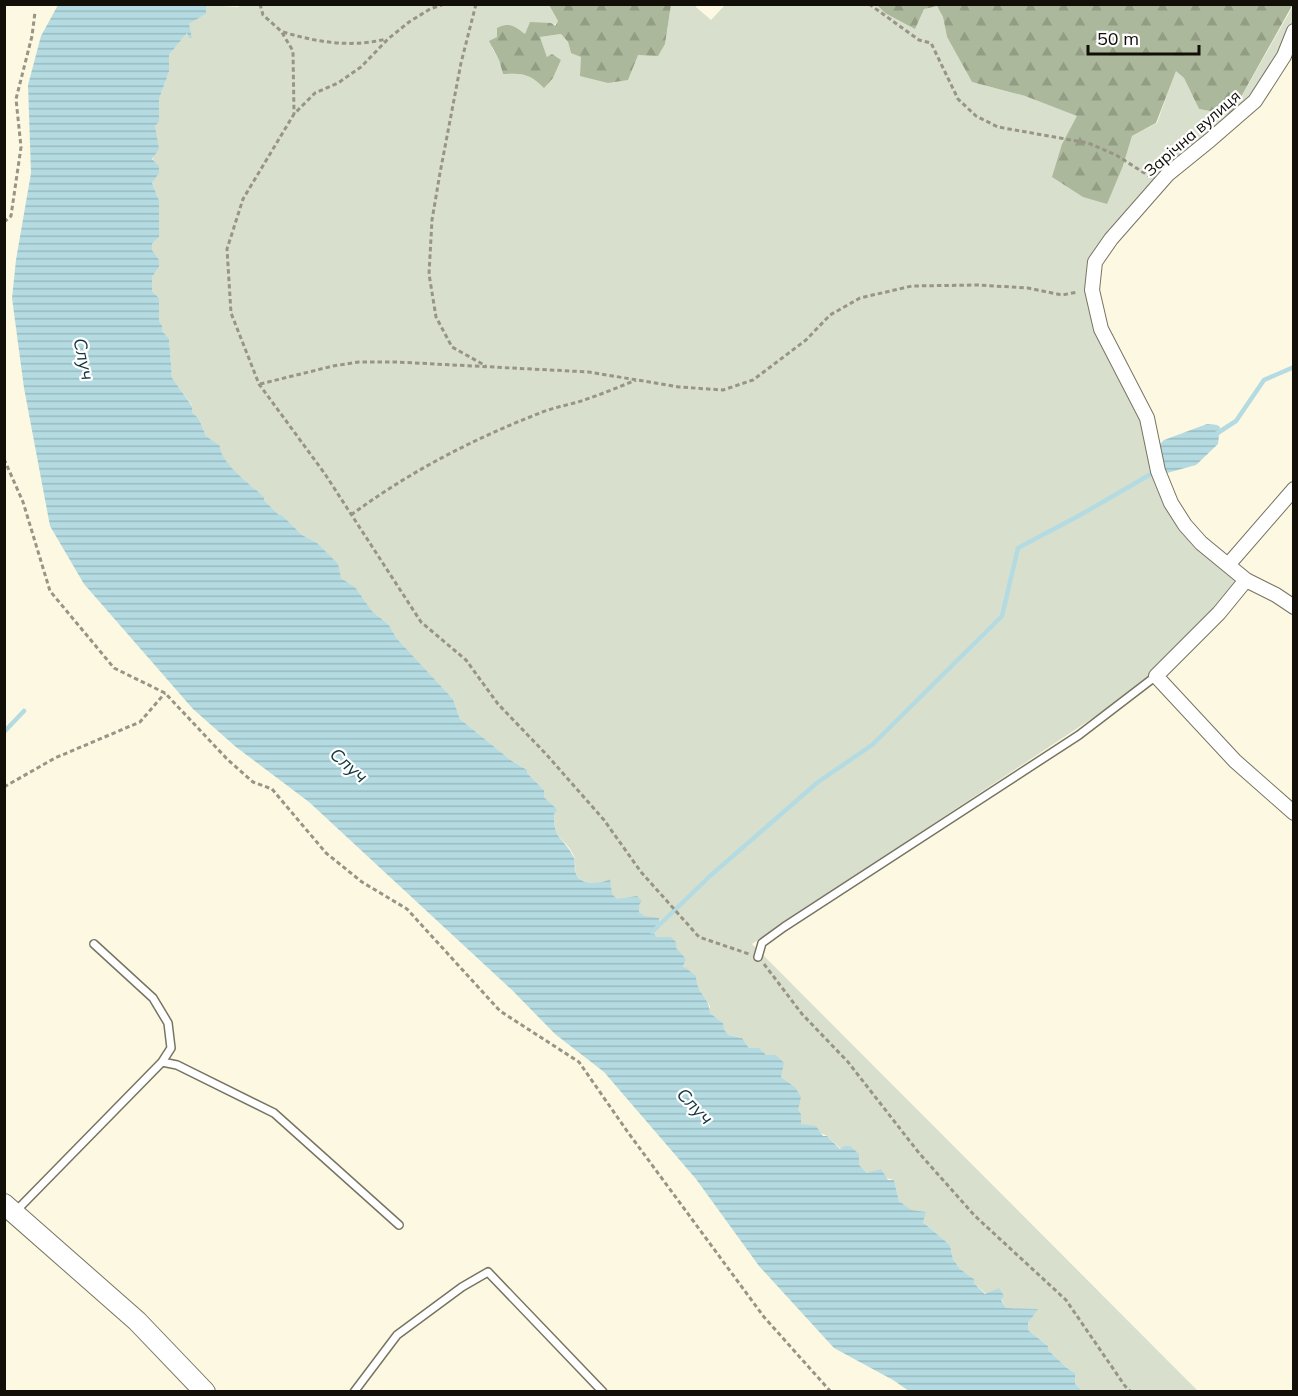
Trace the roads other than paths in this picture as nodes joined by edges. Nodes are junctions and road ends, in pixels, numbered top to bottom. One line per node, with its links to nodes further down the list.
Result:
1 (1293, 31): 3 (street, Зарічна вулиця)
2 (1293, 489): 3 (street)
3 (1228, 565): 4 (street, Зарічна вулиця)
4 (1246, 580): 5 (street, Зарічна вулиця); 6 (street)
5 (1293, 607)
6 (1156, 676): 7 (street); 9 (lane)
7 (1293, 813)
8 (94, 944): 10 (lane)
9 (758, 957)
10 (162, 1062): 11 (lane); 12 (lane)
11 (9, 1208): 13 (main road)
12 (399, 1225)
13 (205, 1392)
14 (354, 1392): 15 (lane)
15 (603, 1392)

